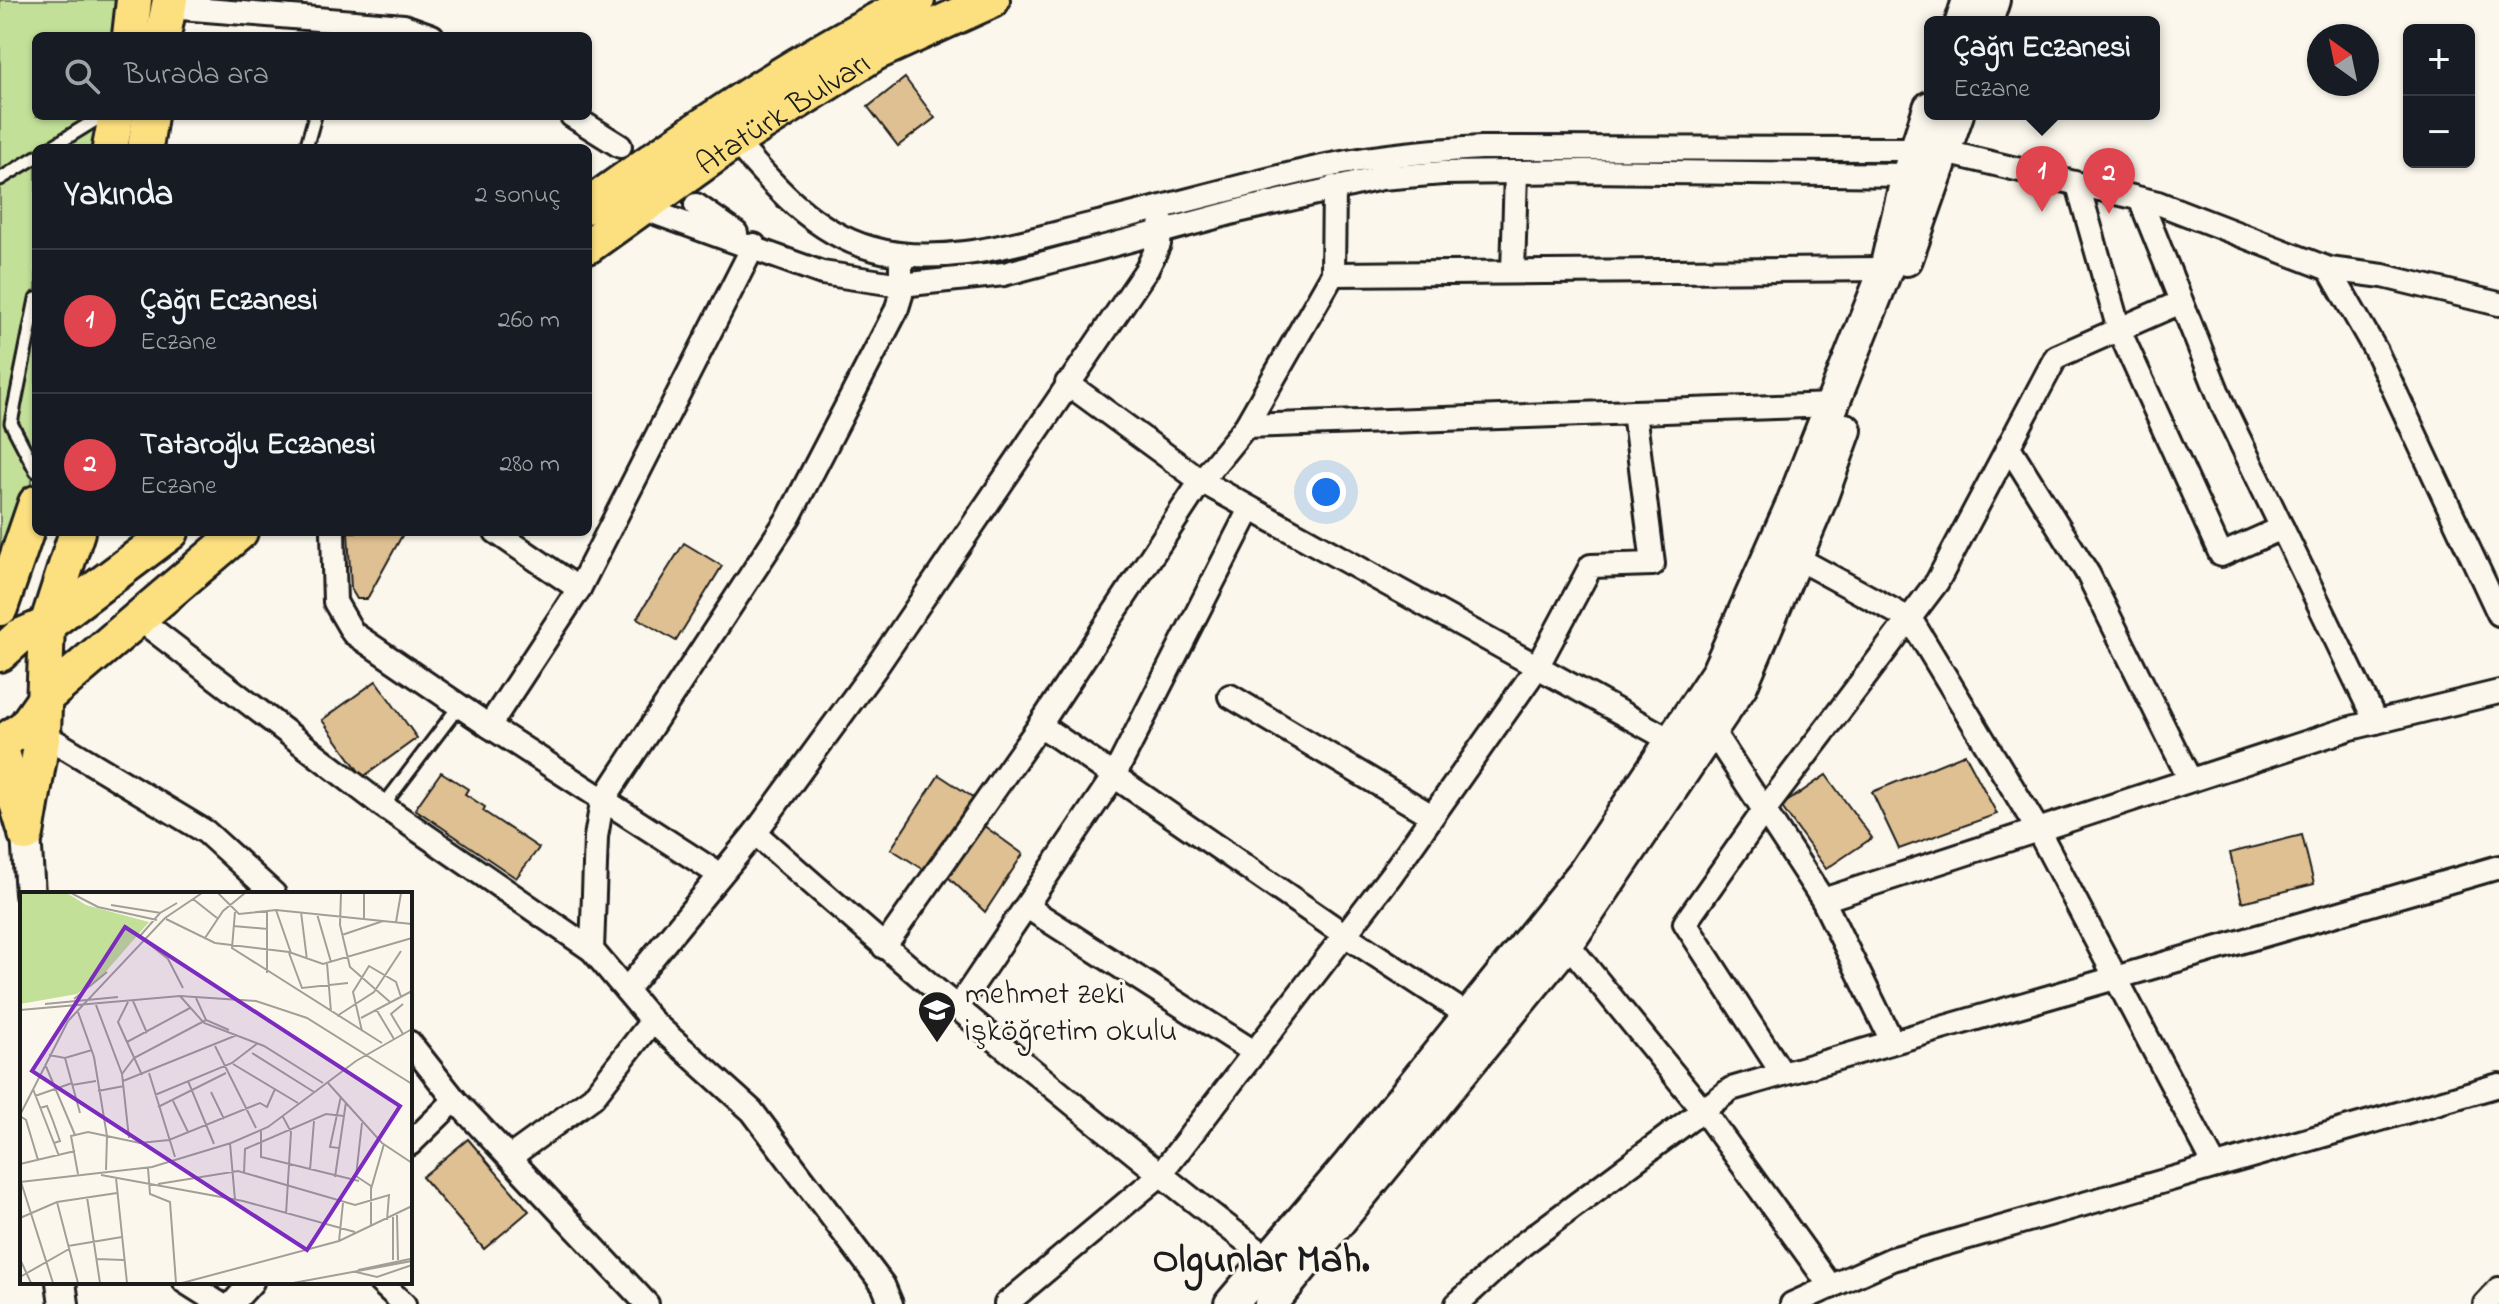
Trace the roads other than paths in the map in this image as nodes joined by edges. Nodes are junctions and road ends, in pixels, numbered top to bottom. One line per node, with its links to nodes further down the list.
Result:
1 (134, 0): 6 (main road)
2 (917, 0): 28 (main road, Atatürk Bulvarı)
3 (992, 0): 15 (main road, Atatürk Bulvarı)
4 (167, 14): 5 (street)
5 (339, 28): 7 (street)
6 (130, 32)
7 (421, 32)
8 (96, 120): 16 (lane)
9 (115, 120): 17 (main road)
10 (149, 120): 18 (main road)
11 (314, 120): 19 (lane)
12 (578, 120): 20 (street)
13 (1928, 120): 22 (main road)
14 (1952, 120): 22 (main road)
15 (735, 141): 30 (main road, Atatürk Bulvarı); 35 (street)
16 (59, 144)
17 (111, 144)
18 (146, 144)
19 (307, 144)
20 (620, 146)
21 (32, 159): 24 (lane)
22 (1922, 159): 23 (street); 25 (street); 31 (street); 36 (main road); 60 (main road)
23 (1516, 172): 26 (street); 38 (street)
24 (0, 179)
25 (2078, 185): 27 (street); 44 (street)
26 (1334, 187): 32 (street); 39 (street)
27 (2140, 199): 37 (street); 41 (street)
28 (592, 203)
29 (696, 205): 34 (street)
30 (639, 207): 33 (main road, Atatürk Bulvarı); 34 (street)
31 (1162, 207): 32 (street); 35 (street)
32 (1160, 232): 40 (street); 45 (street)
33 (592, 243)
34 (754, 245): 40 (street); 61 (street)
35 (901, 255): 40 (street)
36 (1886, 269): 38 (street); 46 (main road)
37 (2329, 269): 42 (street); 63 (street)
38 (1513, 272): 39 (street)
39 (1333, 274): 48 (street)
40 (901, 285): 81 (street)
41 (2181, 302): 44 (street); 54 (street)
42 (2499, 304)
43 (32, 319): 50 (lane)
44 (2119, 330): 49 (street); 54 (street)
45 (1067, 383): 51 (street); 86 (street)
46 (1833, 405): 47 (street); 78 (main road)
47 (1634, 412): 48 (street); 68 (street)
48 (1246, 426): 51 (street)
49 (2009, 447): 65 (street); 80 (street)
50 (32, 463)
51 (1201, 481): 52 (street); 74 (street)
52 (1250, 509): 68 (street); 79 (street)
53 (32, 515): 62 (main road)
54 (2282, 528): 73 (street)
55 (76, 536): 66 (main road)
56 (166, 536): 66 (main road)
57 (235, 536): 64 (main road)
58 (333, 536): 72 (street)
59 (502, 536): 61 (street)
60 (1795, 557): 65 (street); 76 (main road)
61 (579, 589): 75 (street)
62 (0, 608)
63 (2499, 614)
64 (139, 619): 71 (main road); 82 (street)
65 (1911, 620): 83 (street); 85 (street)
66 (47, 625): 67 (main road); 71 (main road)
67 (0, 654)
68 (1536, 669): 78 (street); 84 (street)
69 (2499, 692): 73 (street)
70 (1230, 696): 84 (street)
71 (46, 697): 77 (main road)
72 (459, 706): 75 (street); 82 (lane)
73 (2376, 722): 80 (street)
74 (1040, 725): 79 (street); 96 (street)
75 (489, 726): 81 (street)
76 (1711, 729): 83 (street); 95 (main road)
77 (14, 736): 87 (main road); 91 (street)
78 (1672, 741): 101 (main road)
79 (1114, 776): 93 (street); 94 (street)
80 (2190, 780): 85 (street)
81 (602, 802): 89 (street); 97 (street)
82 (383, 806): 97 (street)
83 (1763, 812): 92 (street); 106 (street)
84 (1432, 816): 94 (street)
85 (2038, 830): 92 (street); 98 (street)
86 (755, 833): 89 (street); 96 (street)
87 (26, 834): 90 (street)
88 (2499, 867): 98 (street)
89 (720, 875): 99 (street)
90 (30, 892)
91 (272, 892)
92 (1823, 900): 103 (street)
93 (1027, 907): 100 (street); 105 (street)
94 (1345, 935): 101 (street); 105 (street)
95 (1567, 943): 109 (street); 129 (main road)
96 (884, 947): 100 (street)
97 (592, 950): 99 (street)
98 (2117, 975): 103 (street); 112 (street)
99 (626, 990): 102 (street)
100 (958, 1007): 113 (street)
101 (1469, 1016): 114 (main road)
102 (652, 1021): 111 (street); 126 (street)
103 (1892, 1041): 106 (street)
104 (412, 1046): 108 (street)
105 (1254, 1052): 113 (street)
106 (1782, 1073): 109 (street)
107 (2499, 1085): 112 (street)
108 (455, 1100): 110 (street); 111 (street)
109 (1703, 1110): 119 (street); 130 (street)
110 (412, 1142)
111 (510, 1157): 125 (street)
112 (2215, 1166): 119 (street)
113 (1160, 1175): 114 (street); 127 (street)
114 (1269, 1259): 128 (main road)
115 (61, 1284): 121 (street)
116 (188, 1284): 122 (street)
117 (250, 1284): 123 (street)
118 (382, 1284): 124 (street)
119 (1831, 1287): 131 (street)
120 (2499, 1289): 132 (street)
121 (64, 1304)
122 (220, 1304)
123 (232, 1304)
124 (404, 1304)
125 (647, 1304)
126 (891, 1304)
127 (1006, 1304)
128 (1231, 1304)
129 (1271, 1304)
130 (1457, 1304)
131 (1792, 1304)
132 (2485, 1304)

